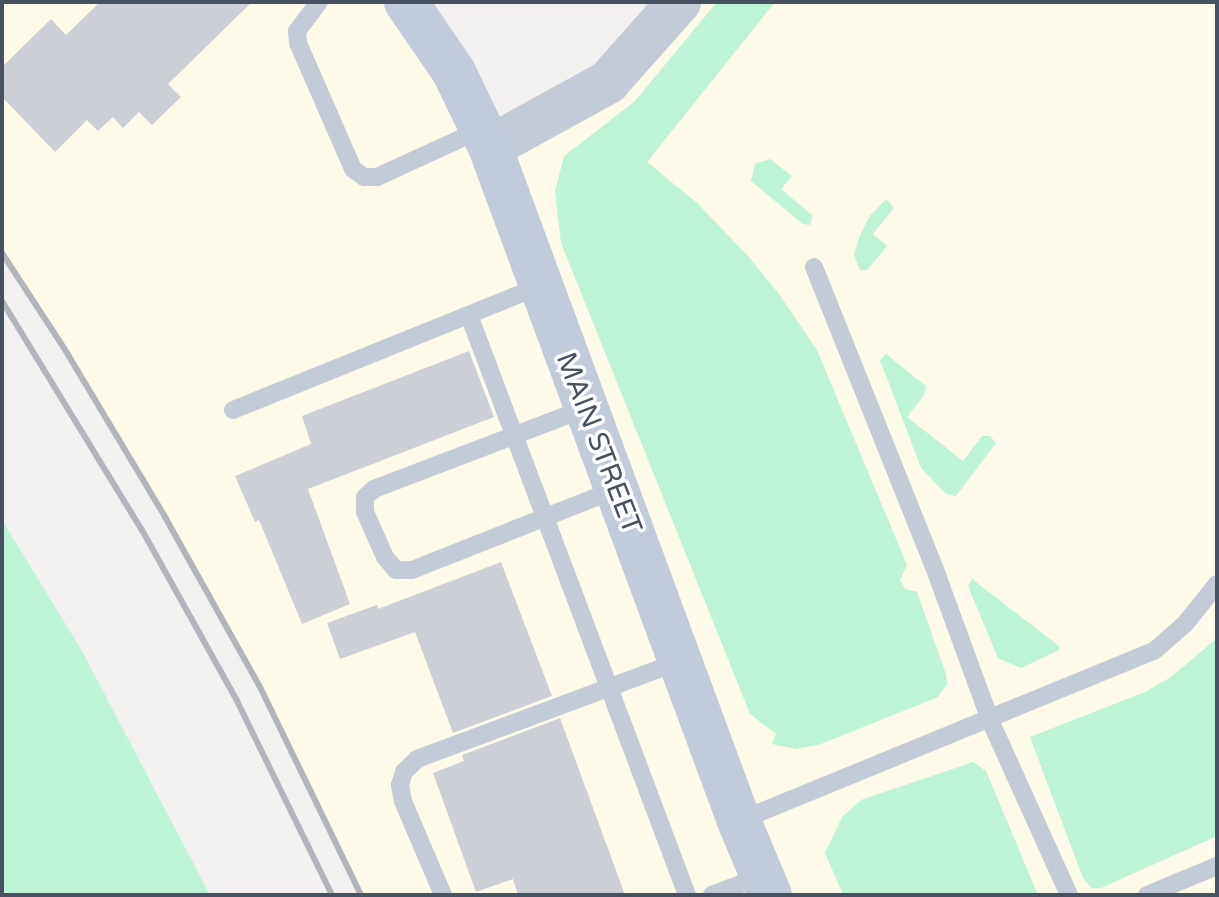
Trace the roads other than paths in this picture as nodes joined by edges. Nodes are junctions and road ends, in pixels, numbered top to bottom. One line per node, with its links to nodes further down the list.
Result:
1 (319, 2): 4 (lane)
2 (406, 2): 4 (main road, MAIN STREET)
3 (679, 2): 4 (street)
4 (486, 138): 6 (main road, MAIN STREET)
5 (814, 267): 16 (lane)
6 (540, 286): 7 (lane); 8 (main road, MAIN STREET)
7 (469, 315): 9 (lane); 10 (lane)
8 (586, 408): 10 (lane); 11 (main road, MAIN STREET)
9 (233, 410)
10 (515, 435): 12 (lane); 12 (lane)
11 (617, 489): 12 (lane); 14 (main road, MAIN STREET)
12 (546, 517): 15 (lane)
13 (1217, 584): 16 (lane)
14 (680, 661): 15 (lane); 17 (main road, MAIN STREET)
15 (610, 687): 20 (lane); 21 (lane)
16 (990, 720): 17 (lane); 23 (lane)
17 (739, 821): 19 (main road, MAIN STREET)
18 (1217, 866): 24 (lane)
19 (766, 885): 22 (lane)
20 (443, 895)
21 (687, 895)
22 (712, 895)
23 (1069, 895)
24 (1147, 895)

